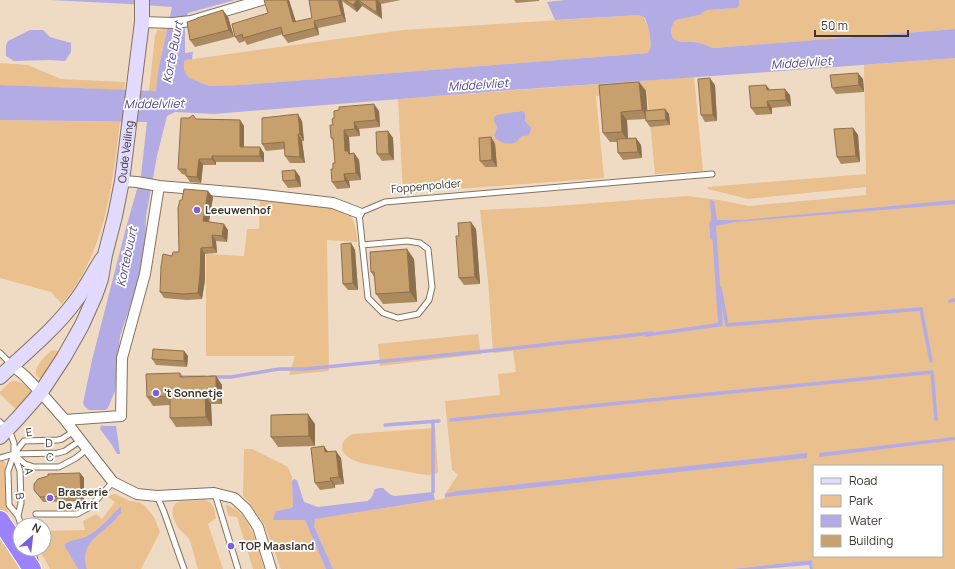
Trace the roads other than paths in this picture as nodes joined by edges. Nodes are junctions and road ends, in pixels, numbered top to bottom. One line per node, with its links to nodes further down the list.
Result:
1 (262, 0): 3 (street)
2 (142, 4): 3 (main road, Oude Veiling)
3 (142, 22): 5 (main road, Oude Veiling)
4 (712, 174): 7 (lane, Foppenpolder)
5 (122, 181): 6 (street); 9 (main road, Oude Veiling)
6 (157, 185): 7 (street); 14 (street)
7 (359, 213): 8 (lane)
8 (362, 244): 8 (lane)
9 (105, 255): 11 (main road, Oude Veiling); 13 (main road, Oude Veiling)
10 (0, 353): 11 (lane)
11 (12, 365): 12 (main road, Oude Veiling); 13 (street)
12 (0, 377)
13 (41, 392): 14 (street); 15 (main road, Oude Veiling)
14 (65, 420): 16 (street)
15 (2, 430): 19 (lane, A)
16 (74, 431): 17 (street); 19 (lane, E)
17 (81, 440): 18 (street); 19 (lane, D)
18 (87, 449): 19 (lane, C); 21 (street)
19 (14, 454): 20 (lane); 25 (lane, A); 25 (lane, B)
20 (0, 458)
21 (113, 482): 23 (street); 24 (lane)
22 (214, 493): 23 (street); 29 (lane); 30 (street)
23 (157, 496): 28 (lane)
24 (36, 514)
25 (18, 516): 26 (lane, B)
26 (7, 525): 27 (highway)
27 (34, 566)
28 (184, 569)
29 (238, 569)
30 (271, 569)

